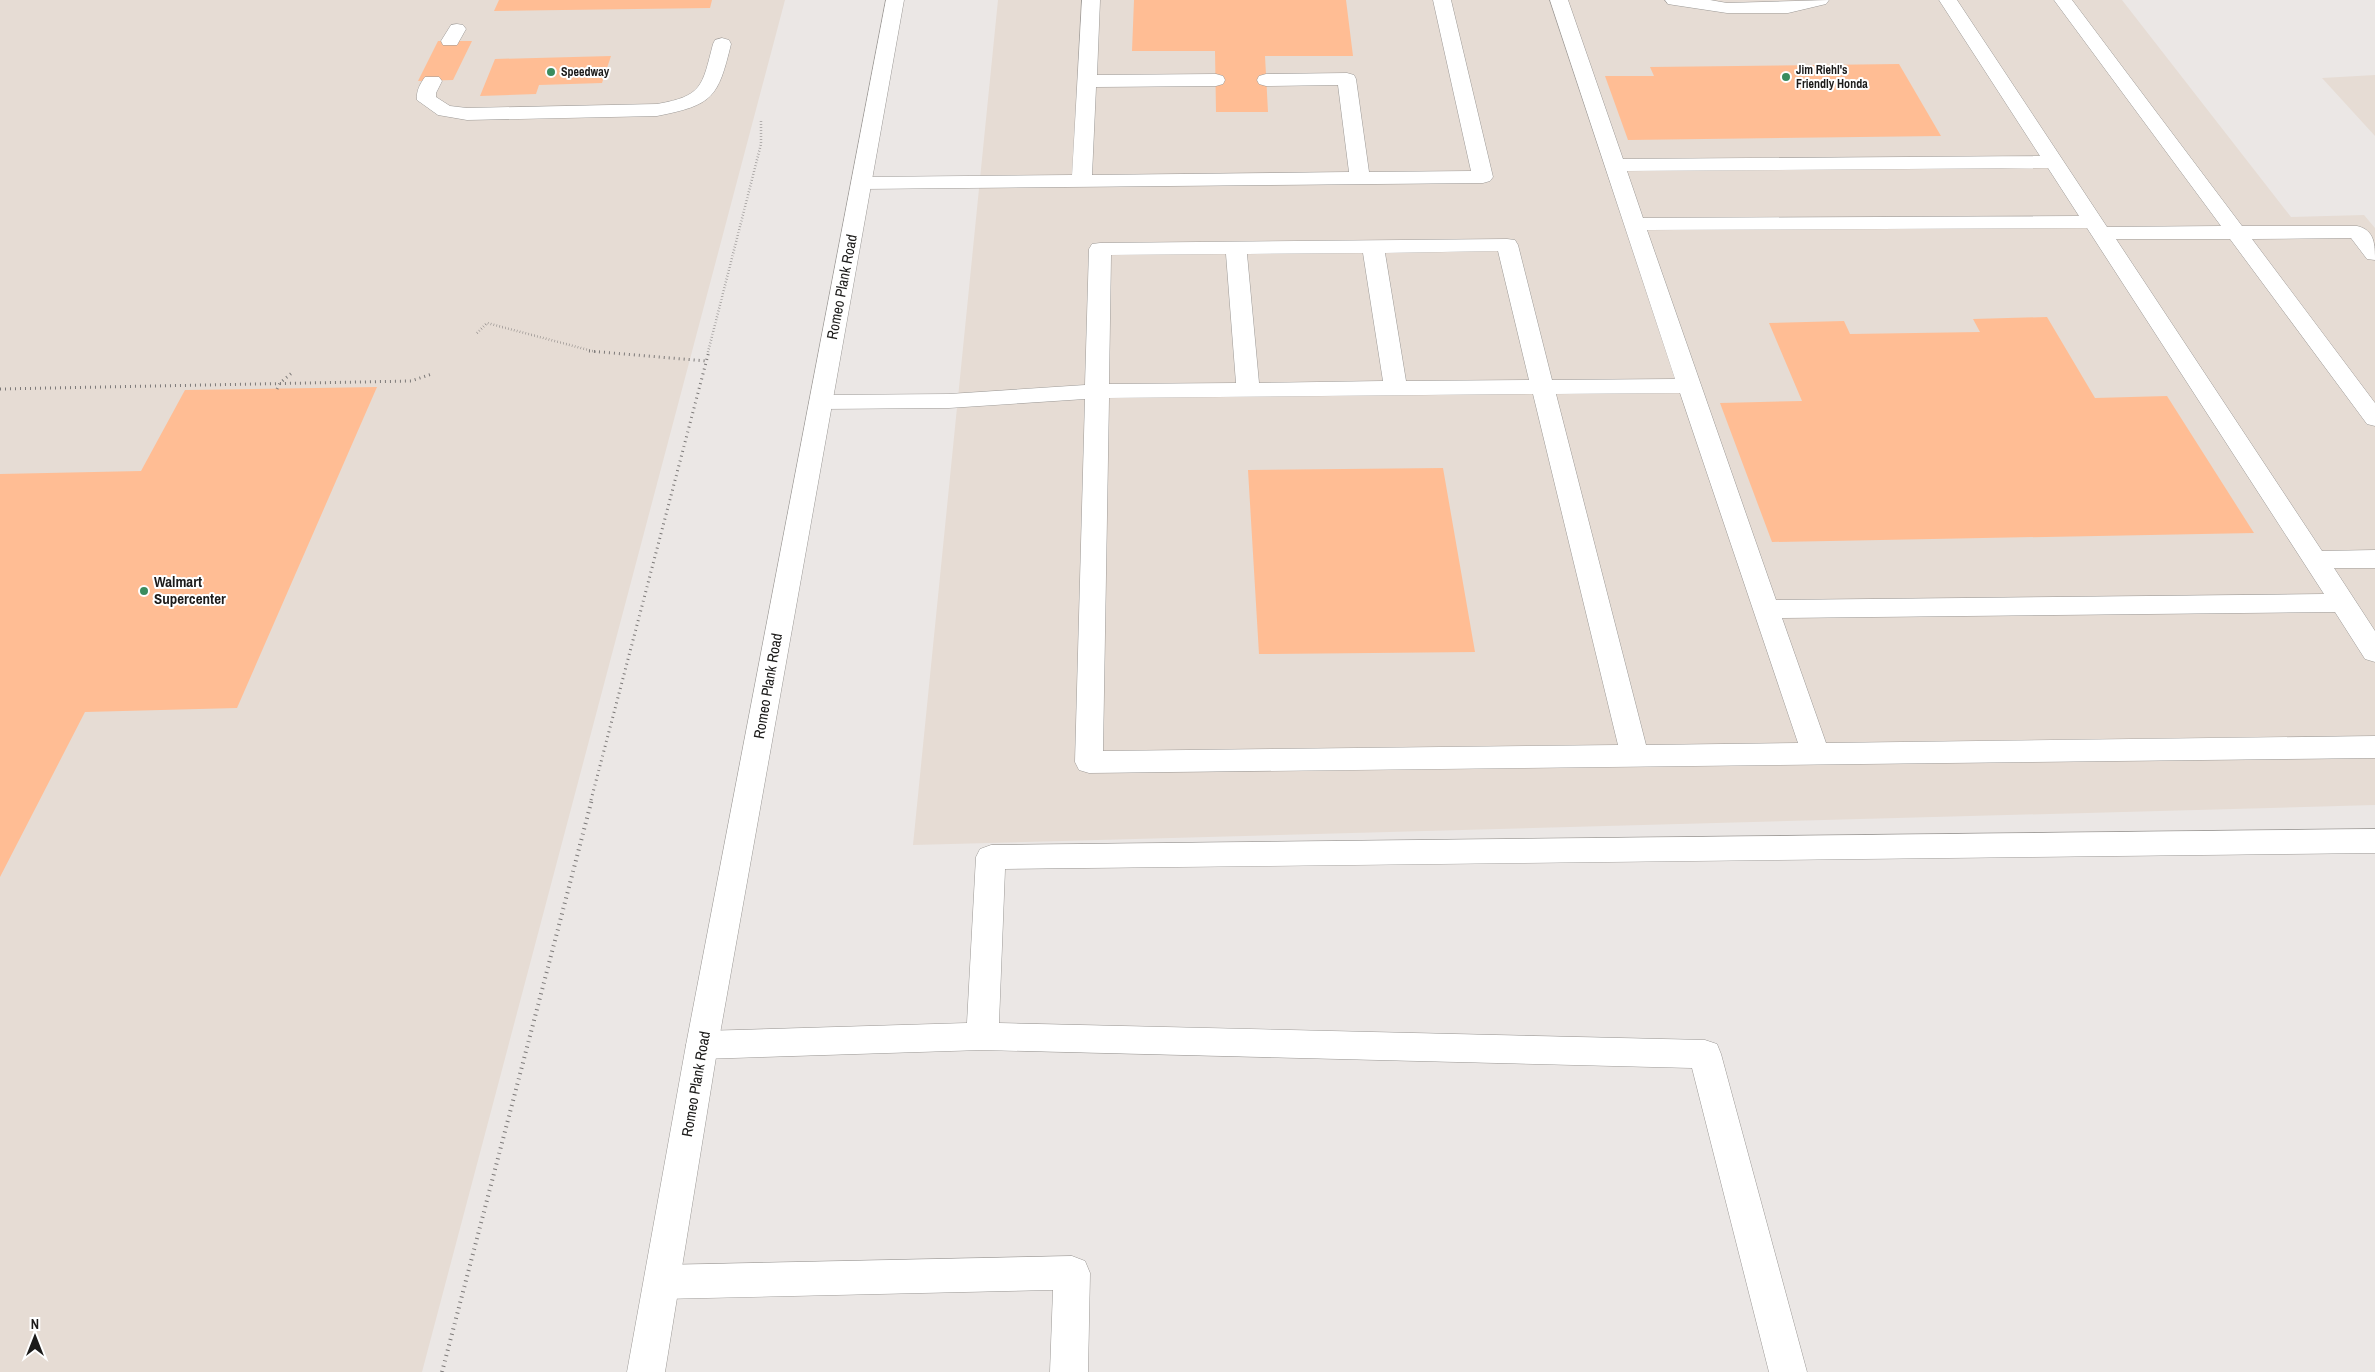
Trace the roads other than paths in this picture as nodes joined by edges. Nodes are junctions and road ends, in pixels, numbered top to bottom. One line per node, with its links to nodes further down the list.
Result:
1 (895, 0): 18 (main road, Romeo Plank Road)
2 (1091, 0): 13 (main road)
3 (1442, 0): 16 (main road)
4 (1559, 0): 15 (main road)
5 (1674, 0): 6 (main road)
6 (1820, 0)
7 (1948, 0): 14 (main road)
8 (2063, 0): 21 (main road)
9 (722, 44): 12 (main road)
10 (1216, 80): 13 (main road)
11 (1266, 80): 16 (main road)
12 (432, 81)
13 (1088, 81): 17 (main road)
14 (2054, 162): 15 (main road); 20 (main road)
15 (1614, 165): 19 (main road)
16 (1360, 179): 17 (main road)
17 (1082, 181): 18 (main road)
18 (862, 183): 30 (main road, Romeo Plank Road)
19 (1634, 224): 20 (main road); 25 (main road)
20 (2097, 227): 21 (main road); 33 (main road)
21 (2236, 232): 24 (main road); 31 (main road)
22 (1373, 246): 23 (main road); 26 (main road); 27 (main road)
23 (1236, 248): 28 (main road); 29 (main road)
24 (2375, 254)
25 (1689, 386): 26 (main road); 35 (main road)
26 (1542, 387): 27 (main road); 39 (main road)
27 (1396, 389): 28 (main road)
28 (1248, 390): 29 (main road)
29 (1097, 391): 30 (main road); 39 (main road)
30 (821, 402): 42 (main road, Romeo Plank Road)
31 (2375, 419)
32 (2375, 559): 33 (main road)
33 (2314, 560): 34 (main road)
34 (2342, 603): 35 (main road); 36 (main road)
35 (1766, 610): 38 (main road)
36 (2375, 652)
37 (2375, 748): 38 (main road)
38 (1816, 754): 39 (main road)
39 (1635, 756)
40 (2375, 841): 41 (main road)
41 (982, 1036): 42 (main road); 46 (main road)
42 (702, 1045): 43 (main road, Romeo Plank Road)
43 (662, 1282): 44 (main road, Romeo Plank Road); 45 (main road)
44 (646, 1372)
45 (1069, 1372)
46 (1788, 1372)

